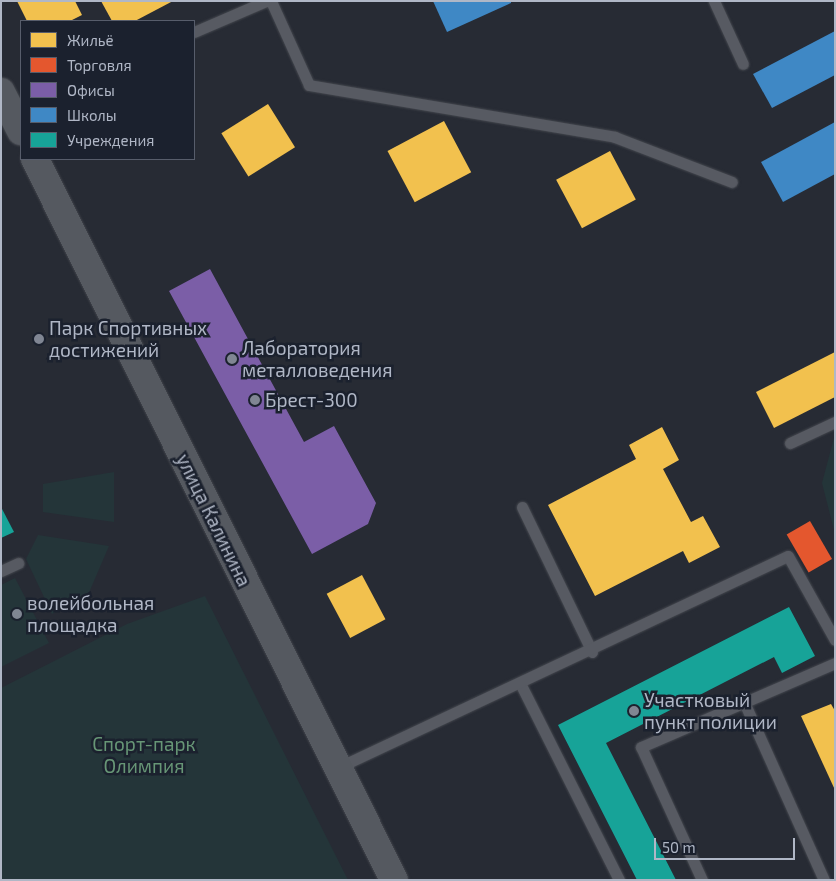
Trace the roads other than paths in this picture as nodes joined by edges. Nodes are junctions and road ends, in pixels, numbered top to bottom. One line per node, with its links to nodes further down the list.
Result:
1 (266, 1): 4 (lane)
2 (271, 1): 7 (lane)
3 (714, 1): 5 (lane)
4 (195, 32)
5 (743, 64)
6 (35, 160): 18 (main road, улица Калинина)
7 (732, 182)
8 (835, 422): 9 (lane)
9 (790, 443)
10 (522, 506): 14 (lane)
11 (18, 564): 12 (lane)
12 (1, 571)
13 (835, 640): 14 (lane)
14 (592, 652): 16 (lane)
15 (835, 663): 17 (lane)
16 (521, 685): 18 (lane); 20 (lane)
17 (744, 702): 21 (lane); 22 (lane)
18 (337, 768): 19 (main road, улица Калинина)
19 (394, 880)
20 (619, 880)
21 (702, 880)
22 (824, 880)

